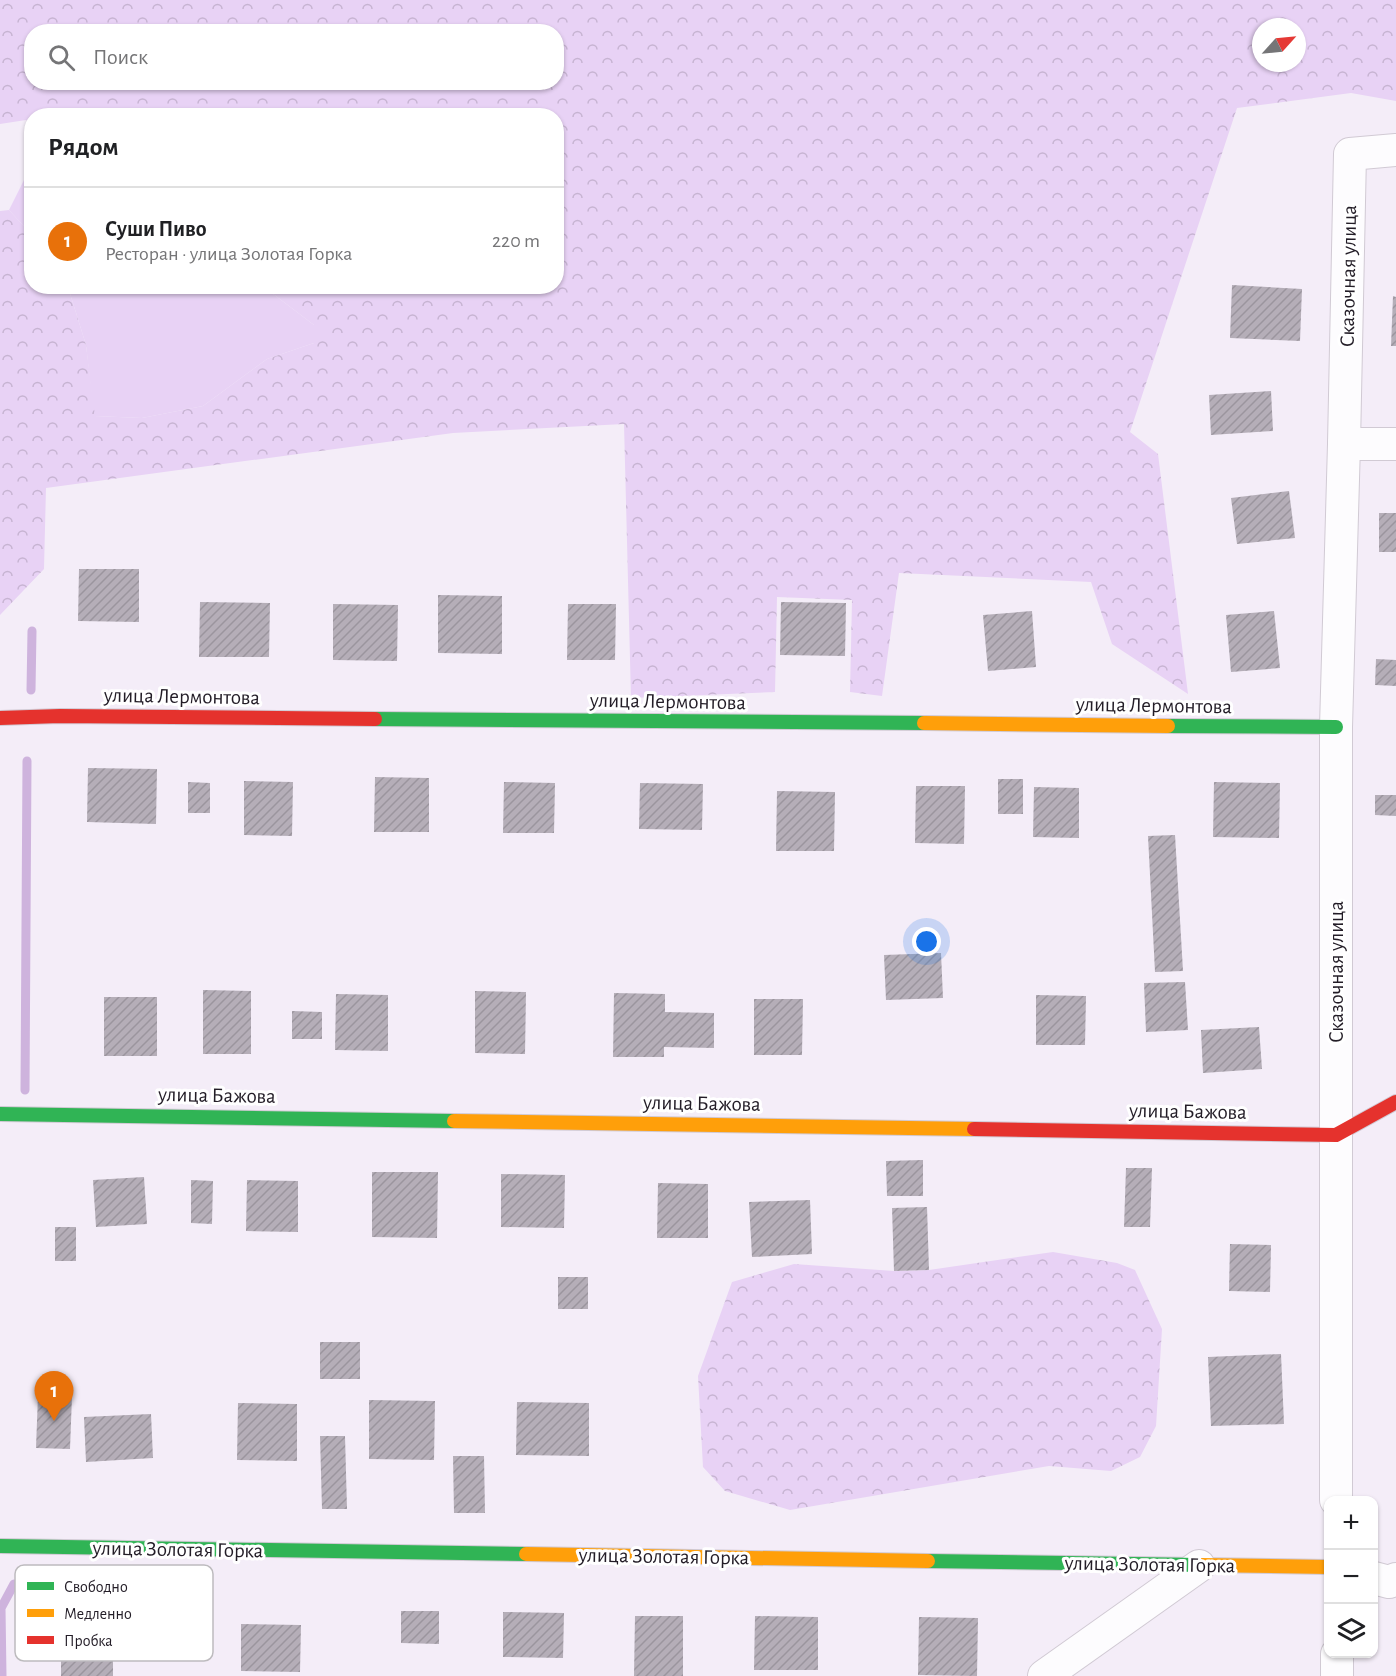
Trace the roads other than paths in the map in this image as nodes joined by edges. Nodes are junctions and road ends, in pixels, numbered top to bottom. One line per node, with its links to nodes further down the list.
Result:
1 (1396, 150): 2 (street, Сказочная улица)
2 (1344, 444): 3 (street); 5 (street, Сказочная улица)
3 (1396, 444)
4 (0, 718): 5 (street, улица Лермонтова)
5 (1336, 728): 8 (street, Сказочная улица)
6 (1396, 1102): 8 (street, улица Бажова)
7 (0, 1114): 8 (street, улица Бажова)
8 (1335, 1134): 9 (street, Сказочная улица)
9 (1336, 1496)
10 (0, 1546): 11 (street, улица Золотая Горка)
11 (1199, 1566): 12 (street, улица Золотая Горка); 16 (street)
12 (1324, 1567)
13 (1378, 1579): 14 (street)
14 (1396, 1579)
15 (1337, 1658): 17 (street)
16 (1044, 1676)
17 (1337, 1676)

